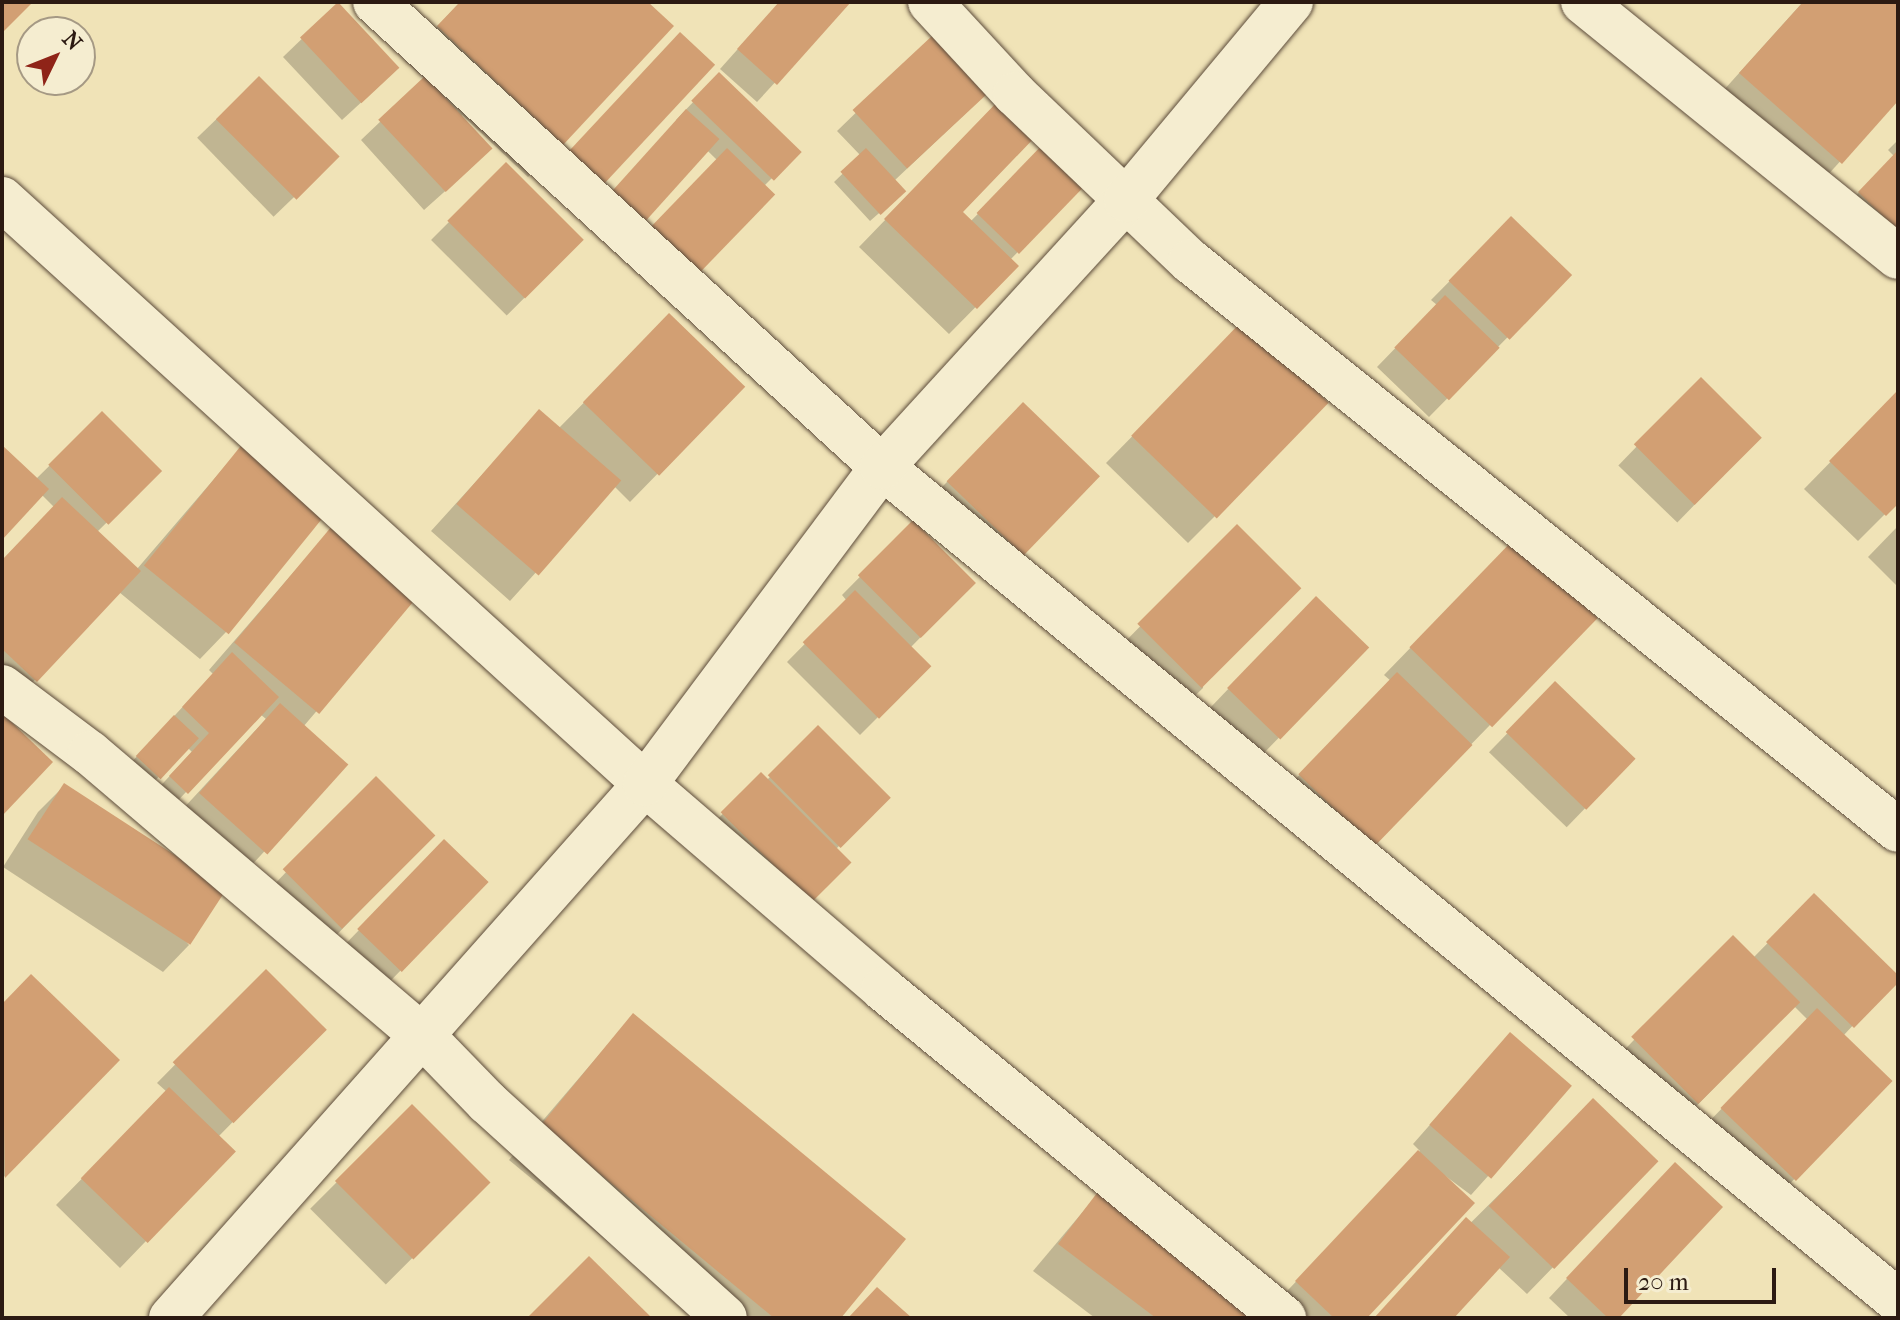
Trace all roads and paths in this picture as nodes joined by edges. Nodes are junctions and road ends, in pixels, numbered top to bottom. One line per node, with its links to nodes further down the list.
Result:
1 (375, 2): 8 (street)
2 (930, 2): 6 (street)
3 (1291, 2): 6 (street)
4 (1583, 2): 7 (street)
5 (2, 199): 10 (street)
6 (1126, 200): 8 (street); 11 (street)
7 (1898, 257)
8 (882, 467): 10 (street); 13 (street)
9 (2, 687): 12 (street)
10 (645, 784): 12 (street); 16 (street)
11 (1898, 830)
12 (424, 1037): 14 (street); 15 (street)
13 (1898, 1301)
14 (171, 1318)
15 (725, 1318)
16 (1284, 1318)

